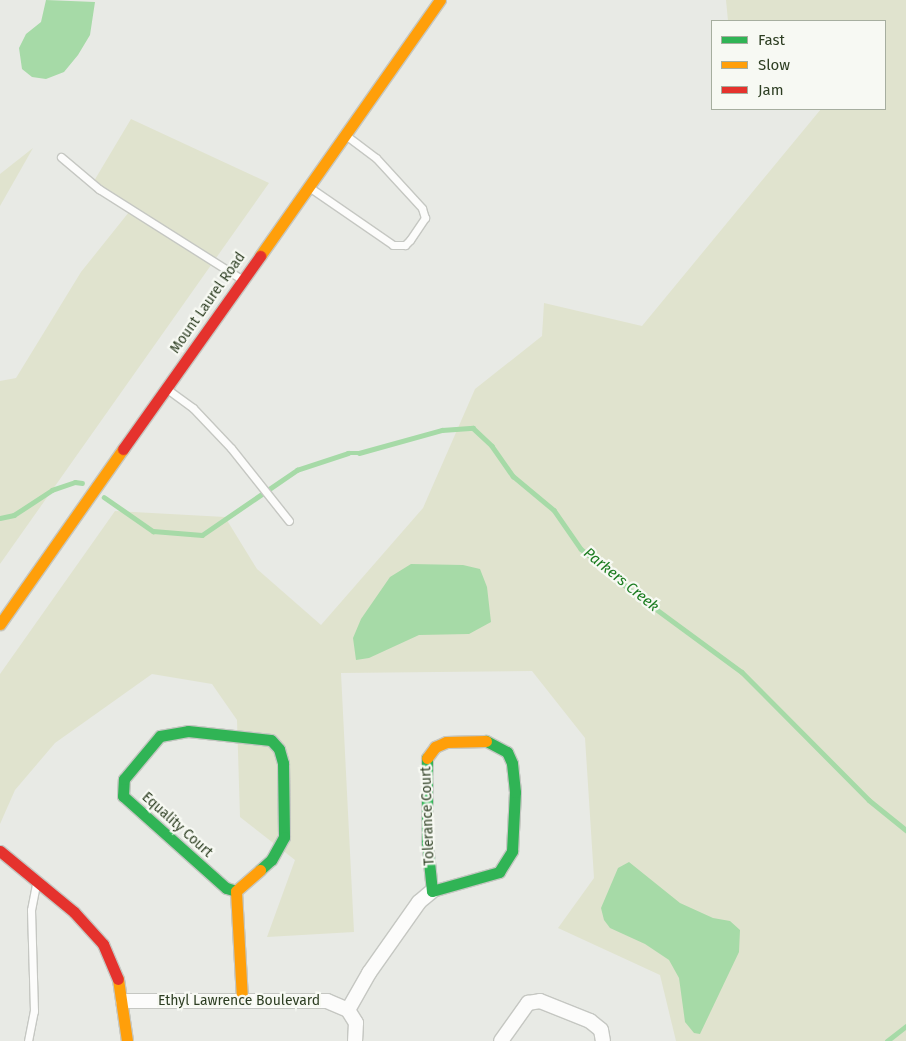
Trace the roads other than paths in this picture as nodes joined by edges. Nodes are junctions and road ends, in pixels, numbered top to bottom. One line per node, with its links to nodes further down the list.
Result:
1 (440, 0): 2 (street, Mount Laurel Road)
2 (345, 135): 4 (street, Mount Laurel Road); 4 (lane)
3 (61, 157): 5 (lane)
4 (308, 187): 5 (street, Mount Laurel Road)
5 (243, 280): 6 (street, Mount Laurel Road)
6 (166, 388): 7 (lane); 8 (street, Mount Laurel Road)
7 (289, 521)
8 (0, 624)
9 (0, 851): 10 (street)
10 (38, 880): 14 (street); 16 (lane)
11 (432, 891): 11 (street, Tolerance Court); 15 (street, Tolerance Court)
12 (236, 892): 12 (street, Equality Court); 13 (street)
13 (242, 999): 14 (street, Ethyl Lawrence Boulevard); 15 (street, Ethyl Lawrence Boulevard)
14 (123, 1001): 17 (street)
15 (348, 1010): 18 (street)
16 (28, 1041)
17 (126, 1041)
18 (355, 1041)
19 (501, 1041): 20 (street)
20 (603, 1041)

